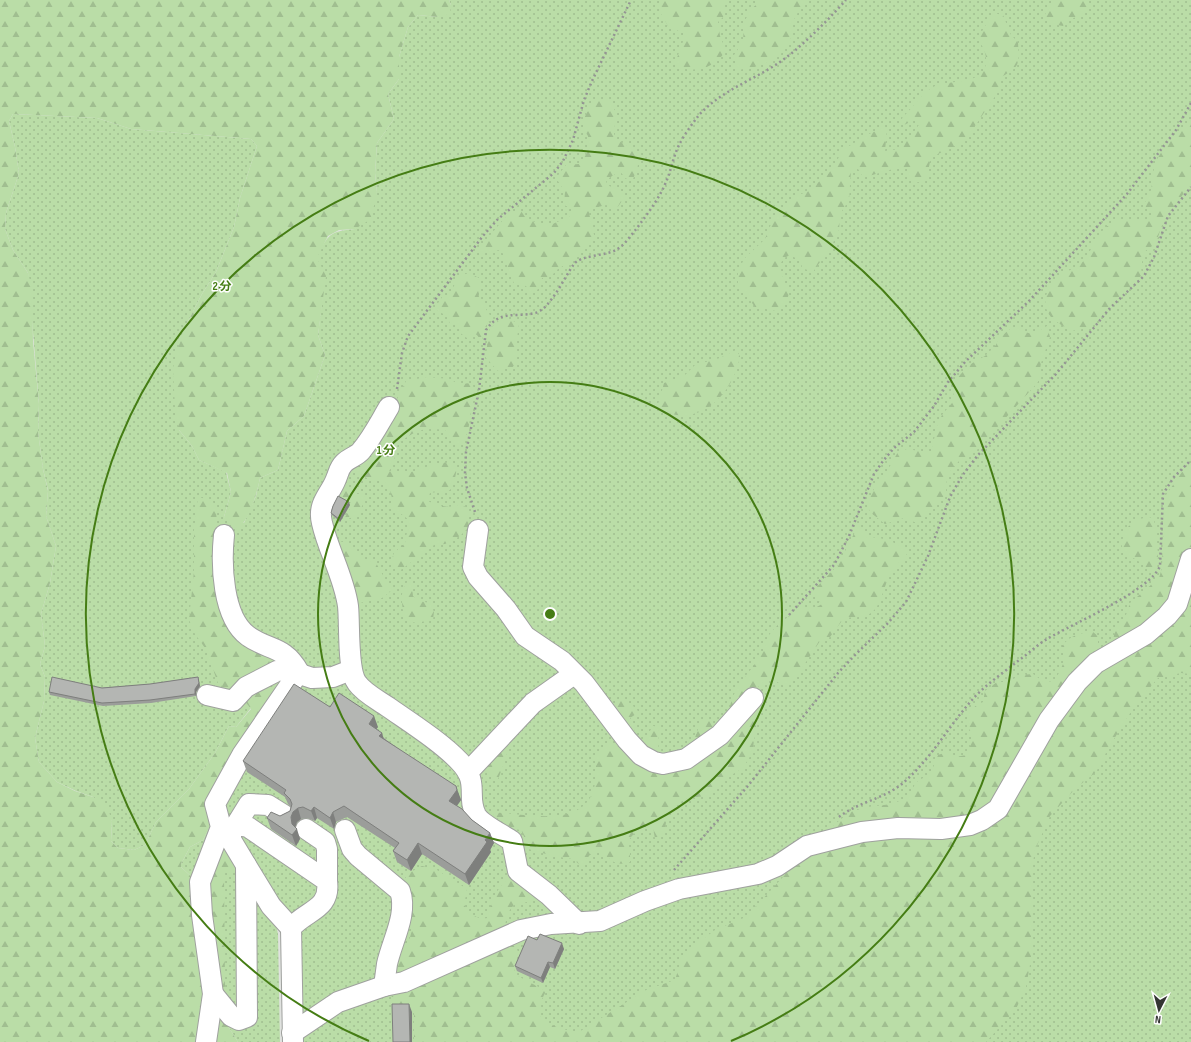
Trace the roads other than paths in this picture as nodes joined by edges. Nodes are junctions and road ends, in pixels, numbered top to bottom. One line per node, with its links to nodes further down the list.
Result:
1 (388, 407): 5 (street)
2 (478, 530): 7 (street)
3 (224, 534): 6 (street)
4 (1191, 559): 17 (street)
5 (351, 670): 6 (street); 10 (street)
6 (299, 672): 8 (street); 12 (street)
7 (574, 674): 9 (street); 10 (street)
8 (207, 695)
9 (753, 698)
10 (468, 772): 17 (street)
11 (284, 815): 12 (street)
12 (230, 827): 15 (street); 16 (street); 20 (street)
13 (306, 829): 16 (street)
14 (345, 830): 19 (street)
15 (246, 865): 18 (street); 20 (street)
16 (326, 881): 18 (street)
17 (579, 924): 19 (street)
18 (291, 928): 21 (street)
19 (384, 986): 21 (street)
20 (213, 994): 22 (street)
21 (292, 1038)
22 (206, 1042)

